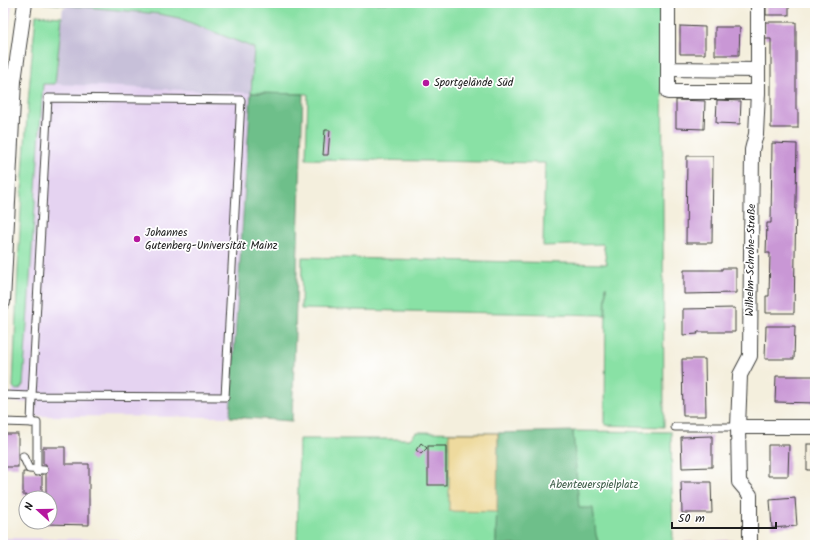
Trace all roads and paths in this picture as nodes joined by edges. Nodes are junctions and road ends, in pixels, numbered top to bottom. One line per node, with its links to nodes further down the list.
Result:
1 (25, 3): 7 (street)
2 (668, 3): 4 (street)
3 (758, 3): 5 (street, Wilhelm-Schrohe-Straße)
4 (668, 69): 5 (street); 6 (street)
5 (758, 70): 6 (street, Wilhelm-Schrohe-Straße)
6 (758, 92): 12 (street, Wilhelm-Schrohe-Straße)
7 (3, 302)
8 (3, 395): 9 (lane)
9 (32, 396): 9 (lane); 11 (lane)
10 (3, 422): 11 (lane)
11 (36, 423): 15 (lane)
12 (738, 426): 13 (lane); 14 (street); 16 (street, Wilhelm-Schrohe-Straße)
13 (675, 427)
14 (815, 427)
15 (23, 456)
16 (750, 545)

